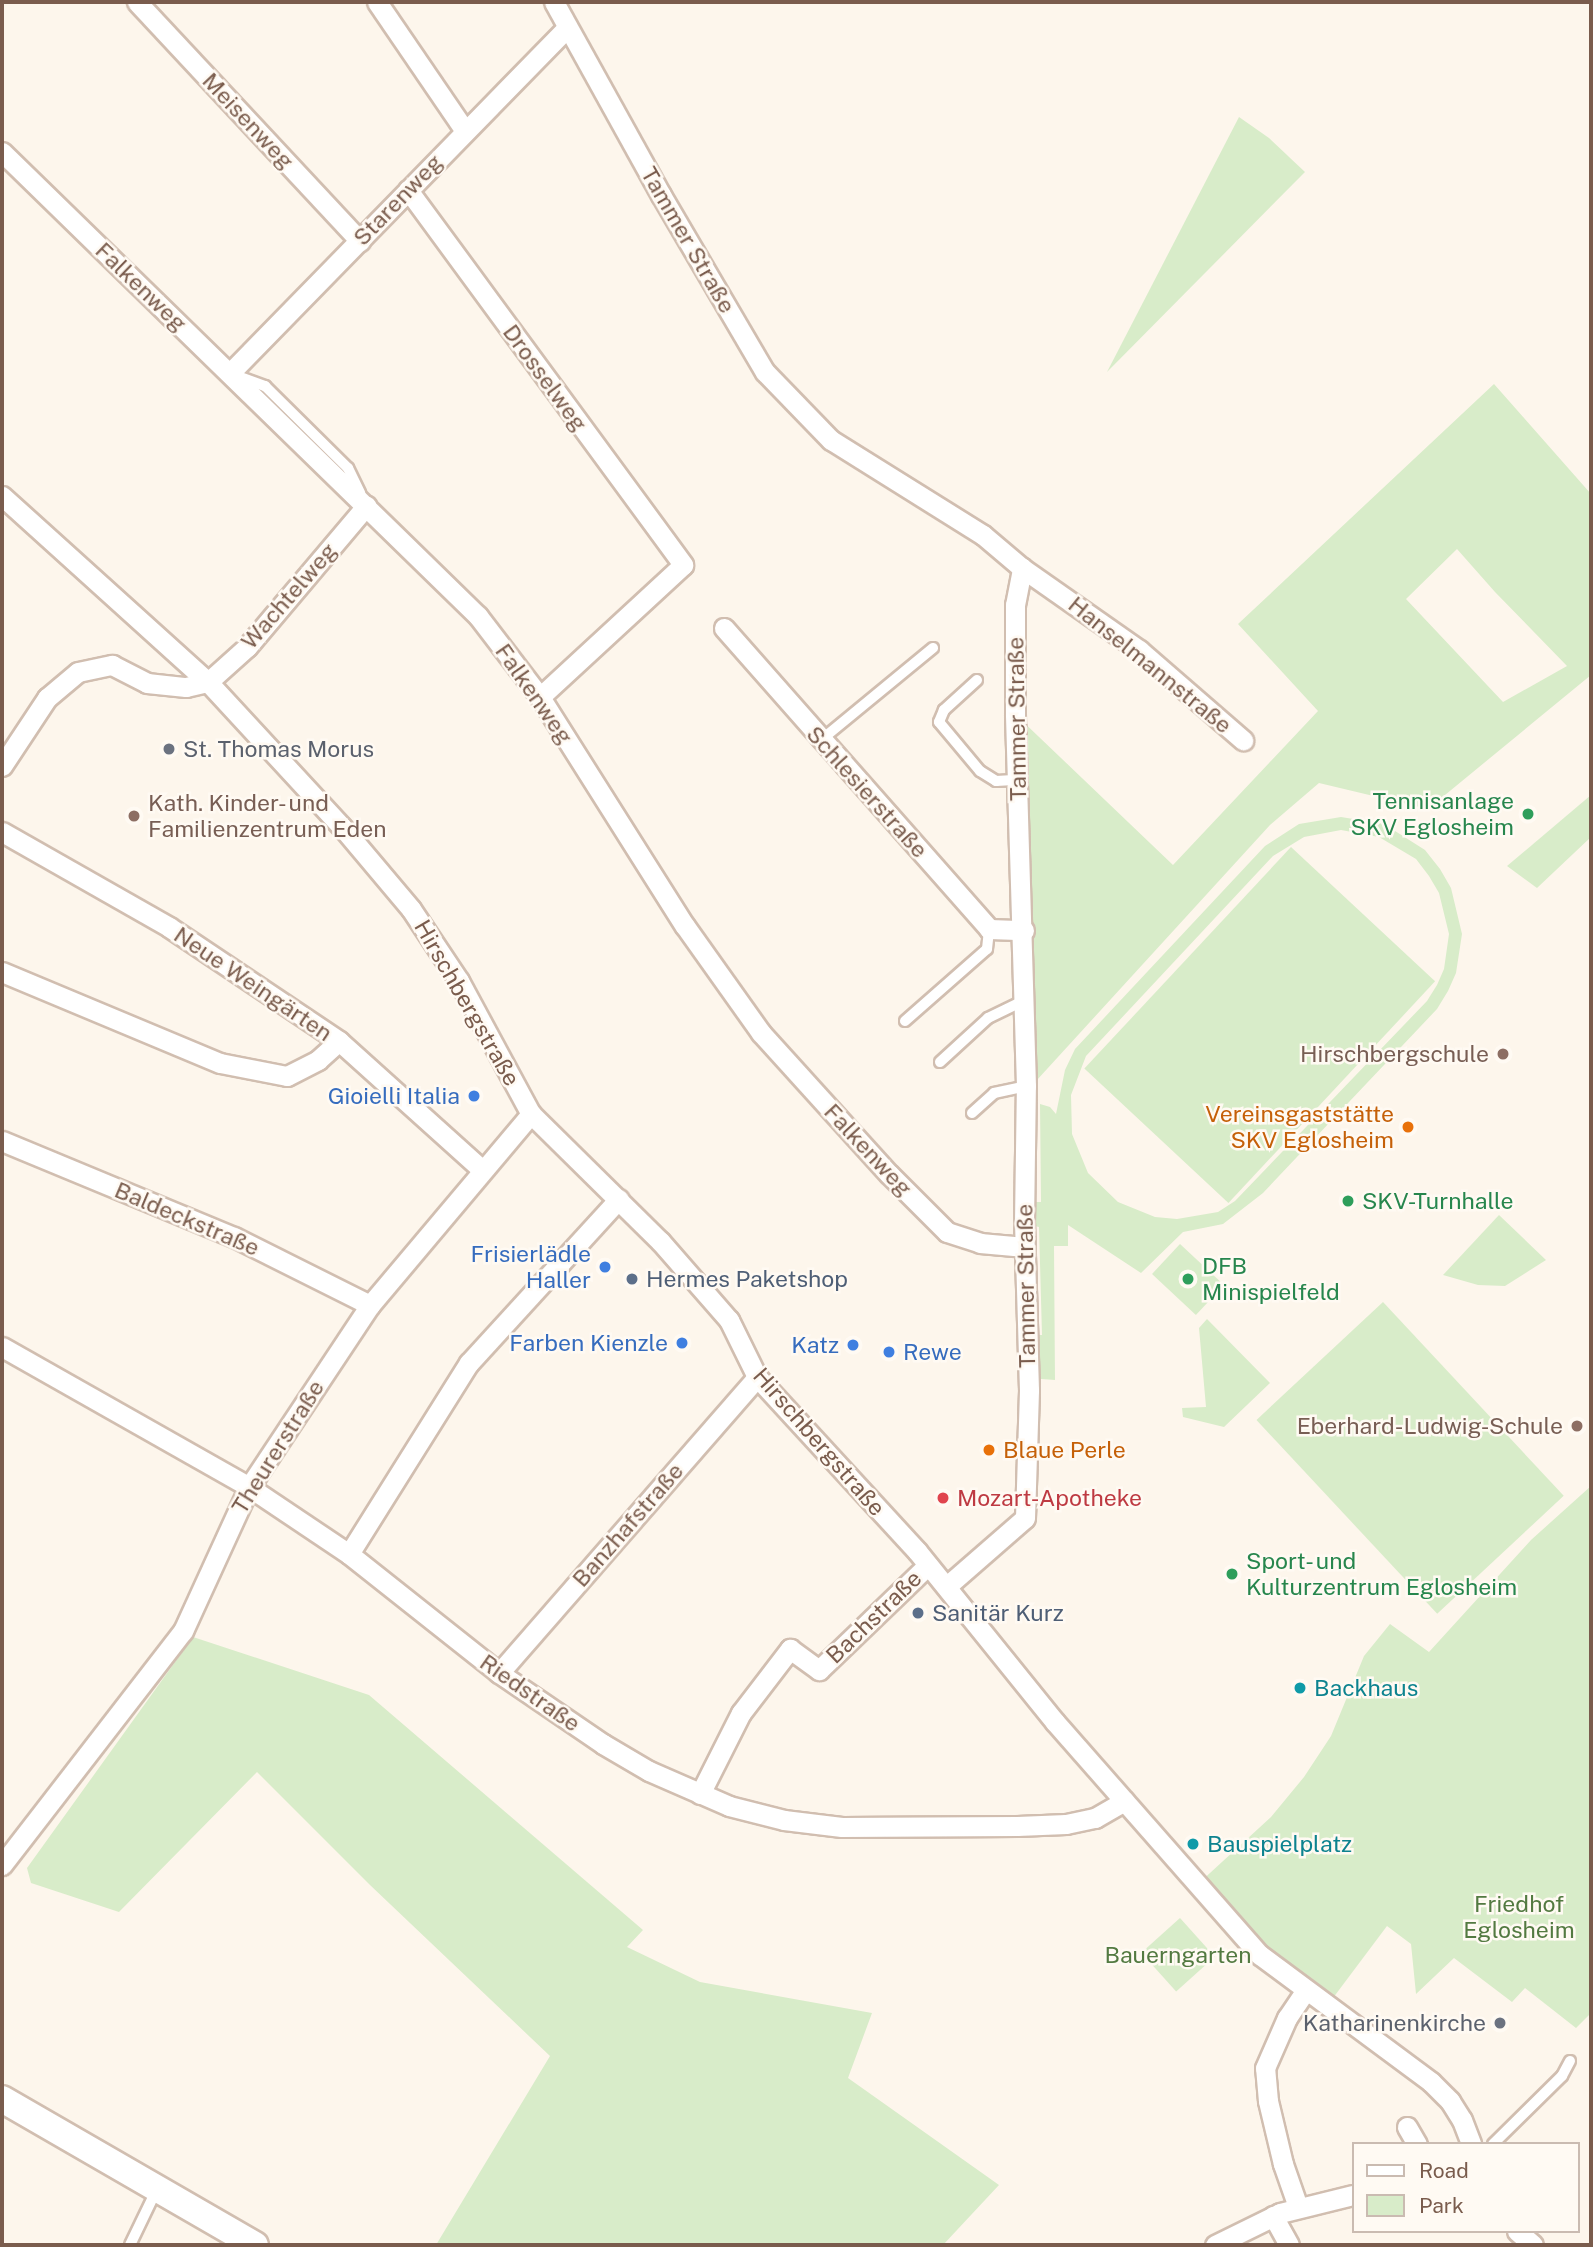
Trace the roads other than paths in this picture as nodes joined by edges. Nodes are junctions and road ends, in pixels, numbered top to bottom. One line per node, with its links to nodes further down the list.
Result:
1 (137, 2): 8 (street, Meisenweg)
2 (377, 2): 5 (street)
3 (554, 2): 4 (street, Tammer Straße)
4 (567, 28): 5 (street, Starenweg); 12 (street, Tammer Straße)
5 (465, 131): 7 (street, Starenweg)
6 (2, 152): 9 (street, Falkenweg)
7 (408, 190): 8 (street, Starenweg); 17 (street, Drosselweg)
8 (360, 241): 9 (street, Starenweg)
9 (230, 373): 11 (street, Falkenweg)
10 (2, 496): 16 (street, Hirschbergstraße)
11 (366, 506): 16 (street, Wachtelweg); 17 (street, Falkenweg)
12 (1022, 568): 19 (street, Hanselmannstraße); 21 (street, Tammer Straße)
13 (724, 628): 18 (street, Schlesierstraße)
14 (933, 648): 18 (lane)
15 (977, 680): 21 (lane)
16 (208, 682): 20 (street); 32 (street, Hirschbergstraße)
17 (540, 697): 36 (street, Falkenweg)
18 (820, 740): 23 (street, Schlesierstraße)
19 (1243, 740)
20 (2, 766)
21 (1018, 779): 24 (street, Tammer Straße)
22 (2, 832): 28 (street, Neue Weingärten)
23 (989, 929): 24 (street); 27 (lane)
24 (1024, 930): 26 (street, Tammer Straße)
25 (2, 972): 28 (street)
26 (1023, 1001): 29 (lane); 30 (street, Tammer Straße)
27 (905, 1021)
28 (339, 1041): 34 (street, Neue Weingärten)
29 (940, 1062)
30 (1026, 1086): 31 (lane); 36 (street, Tammer Straße)
31 (972, 1113)
32 (530, 1114): 34 (street, Theurerstraße); 35 (street, Hirschbergstraße)
33 (2, 1141): 37 (street, Baldeckstraße)
34 (481, 1170): 37 (street, Theurerstraße)
35 (619, 1199): 39 (street, Hirschbergstraße); 41 (street)
36 (1025, 1247): 43 (street, Tammer Straße)
37 (370, 1305): 40 (street, Theurerstraße)
38 (2, 1347): 40 (street, Riedstraße)
39 (757, 1377): 42 (street, Hirschbergstraße); 44 (street, Banzhafstraße)
40 (248, 1486): 41 (street, Riedstraße); 47 (street, Theurerstraße)
41 (349, 1554): 44 (street, Riedstraße)
42 (928, 1565): 43 (street, Hirschbergstraße); 45 (street, Bachstraße)
43 (947, 1587): 46 (street, Hirschbergstraße)
44 (499, 1673): 45 (street, Riedstraße)
45 (700, 1794): 46 (street, Riedstraße)
46 (1125, 1801): 48 (street, Hirschbergstraße)
47 (2, 1865)
48 (1305, 1991): 51 (street, Hirschbergstraße); 55 (street)
49 (1570, 2061): 52 (lane)
50 (2, 2099): 53 (main road)
51 (1470, 2142)
52 (1495, 2142)
53 (158, 2189): 58 (lane); 59 (main road)
54 (1352, 2195): 55 (street)
55 (1298, 2207): 56 (street)
56 (1273, 2216): 60 (street); 61 (street)
57 (1519, 2233): 62 (street)
58 (130, 2245)
59 (255, 2245)
60 (1215, 2245)
61 (1289, 2245)
62 (1533, 2245)

